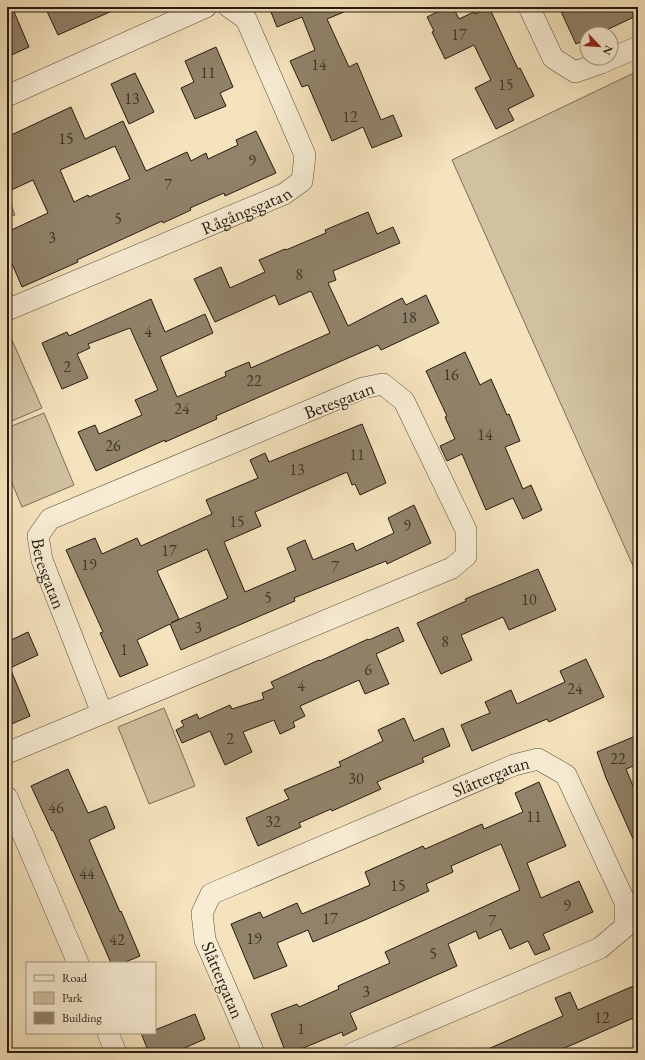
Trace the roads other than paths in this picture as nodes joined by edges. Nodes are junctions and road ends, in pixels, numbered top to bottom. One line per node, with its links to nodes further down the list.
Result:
1 (206, 7): 5 (street)
2 (229, 7): 6 (street, Rågångsgatan)
3 (529, 7): 4 (street)
4 (638, 47)
5 (7, 96)
6 (7, 310)
7 (102, 712): 7 (street, Betesgatan); 8 (street, Betesgatan)
8 (7, 753)
9 (7, 797): 10 (street)
10 (78, 962)
11 (108, 1034): 12 (street)
12 (116, 1053)
13 (254, 1053): 14 (street, Slåttergatan)
14 (353, 1053)

